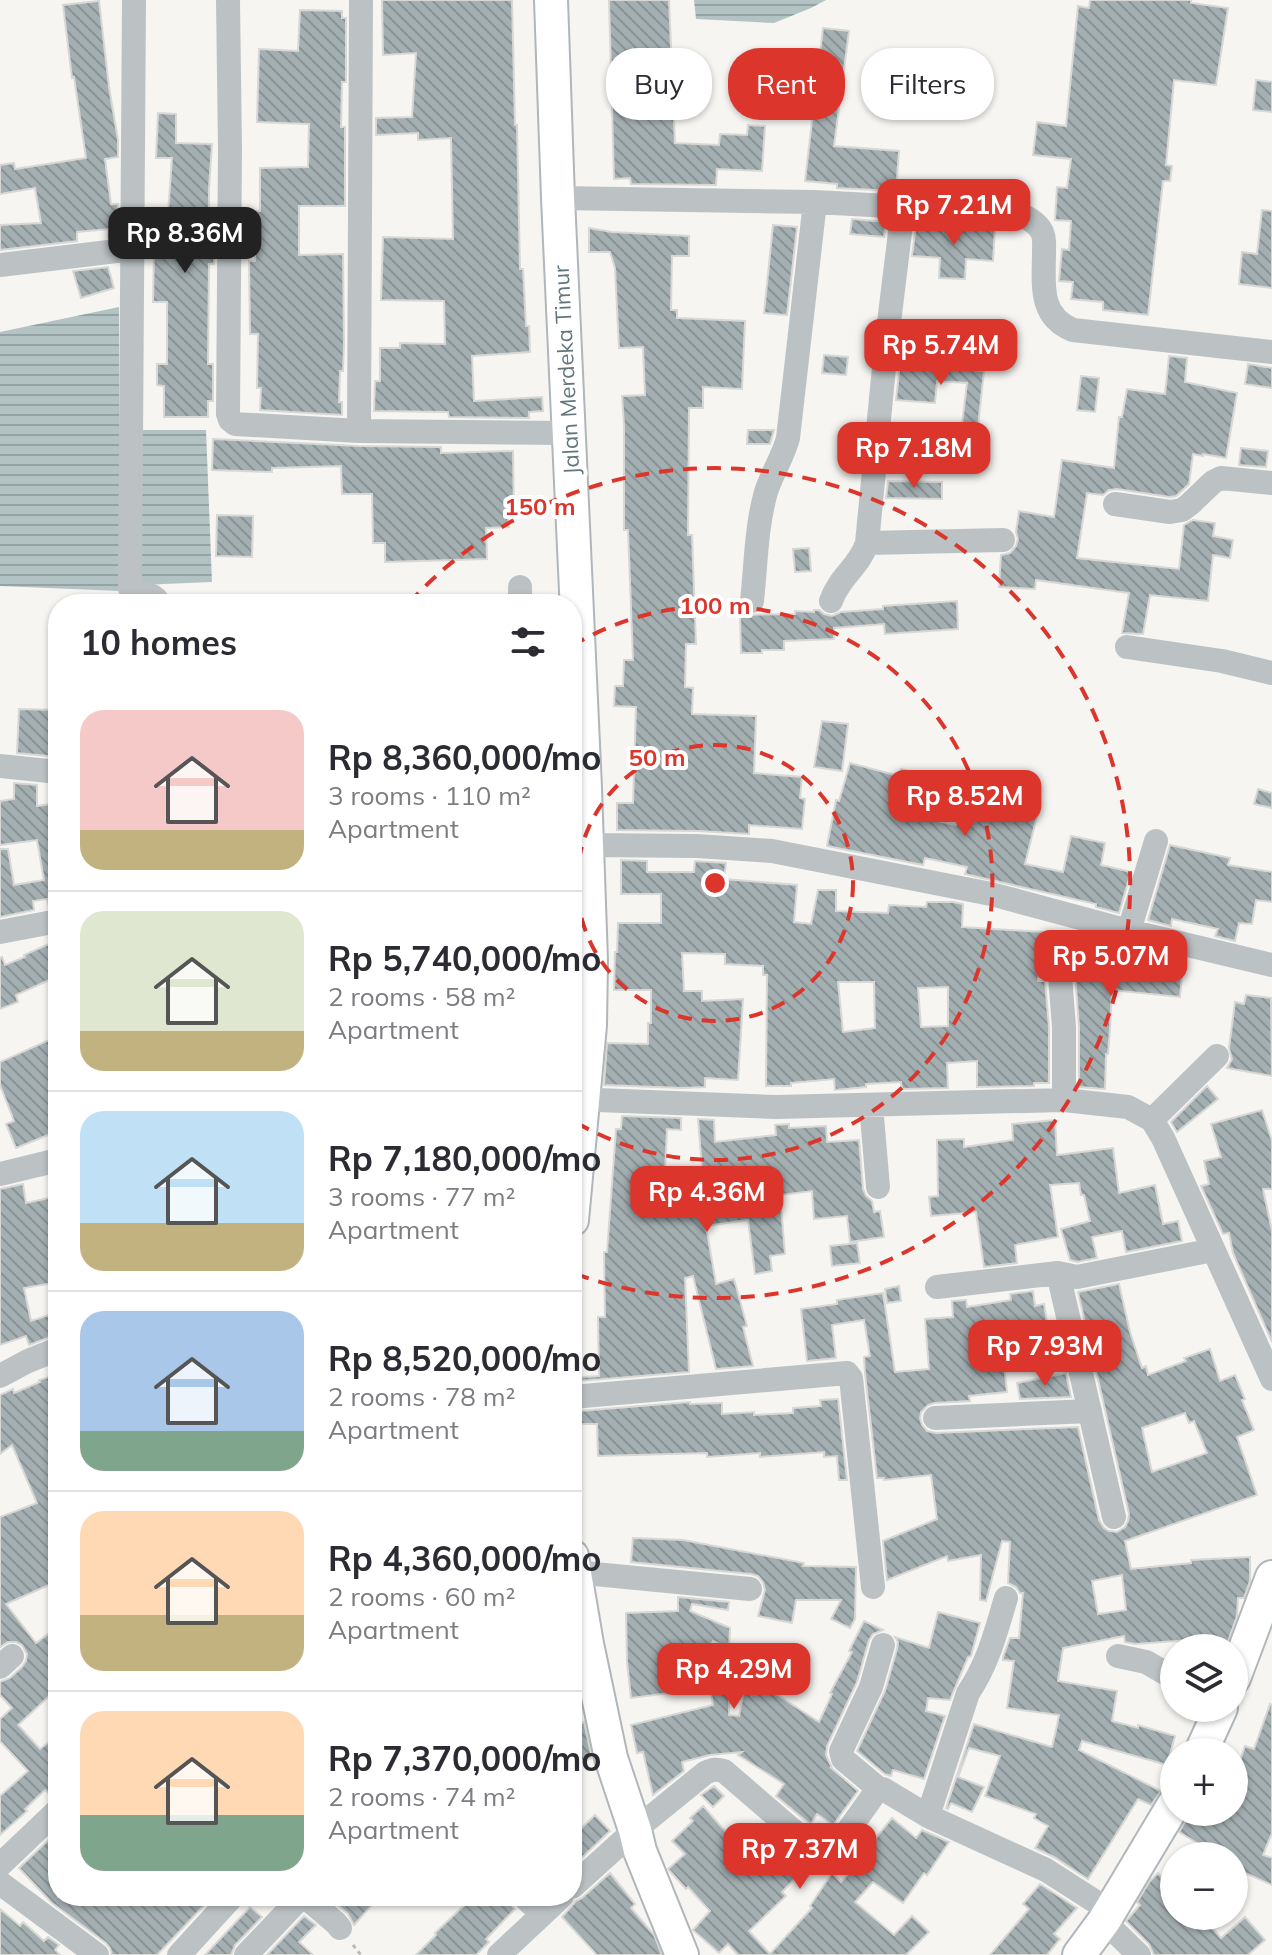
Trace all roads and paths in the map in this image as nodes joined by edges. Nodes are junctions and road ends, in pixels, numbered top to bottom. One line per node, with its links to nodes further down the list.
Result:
1 (134, 0): 8 (street)
2 (228, 0): 11 (street)
3 (361, 0): 11 (street)
4 (551, 0): 5 (main road, Jalan Merdeka Timur)
5 (558, 198): 6 (street); 12 (main road, Jalan Merdeka Timur)
6 (815, 202): 7 (street); 19 (street)
7 (903, 208): 10 (street); 16 (street)
8 (133, 249): 9 (street); 17 (street)
9 (0, 265)
10 (1272, 352)
11 (359, 431): 12 (street)
12 (568, 433): 18 (main road, Jalan Merdeka Timur)
13 (1272, 483): 14 (street)
14 (1115, 504)
15 (1003, 540): 16 (street)
16 (867, 543): 20 (street)
17 (134, 594)
18 (574, 594)
19 (752, 601)
20 (831, 601)
21 (1127, 647): 22 (street)
22 (1272, 673)
23 (0, 766): 24 (street)
24 (48, 771)
25 (1156, 841): 29 (street)
26 (582, 845): 29 (street)
27 (582, 874): 34 (main road, Jalan Merdeka Timur)
28 (48, 923): 30 (street)
29 (1129, 931): 31 (street)
30 (0, 932)
31 (1272, 965)
32 (1060, 976): 36 (street)
33 (1217, 1056): 38 (street)
34 (582, 1074)
35 (582, 1099): 37 (street)
36 (1064, 1100): 37 (street); 38 (street)
37 (871, 1105): 41 (street)
38 (1152, 1120): 42 (street)
39 (48, 1162): 40 (street)
40 (0, 1174)
41 (878, 1187)
42 (1213, 1250): 43 (street); 47 (street)
43 (1058, 1273): 44 (street); 49 (street)
44 (937, 1287)
45 (48, 1353): 46 (street)
46 (0, 1376)
47 (1272, 1379)
48 (582, 1396): 54 (street)
49 (1090, 1411): 50 (street); 51 (street)
50 (935, 1418)
51 (1114, 1517)
52 (582, 1565): 55 (street)
53 (1272, 1577): 58 (main road)
54 (873, 1587)
55 (750, 1589)
56 (1006, 1598): 63 (street)
57 (582, 1615): 66 (main road)
58 (1248, 1641)
59 (883, 1645): 62 (street)
60 (1118, 1656): 61 (street)
61 (1160, 1670)
62 (879, 1789): 63 (street); 66 (street)
63 (928, 1816): 76 (street)
64 (48, 1819): 67 (street)
65 (1161, 1826): 76 (main road)
66 (635, 1830): 68 (street); 82 (main road)
67 (0, 1865)
68 (582, 1878)
69 (0, 1883): 78 (street)
70 (224, 1906): 79 (street)
71 (293, 1906): 80 (street)
72 (315, 1906): 77 (street)
73 (534, 1906): 75 (street)
74 (551, 1906): 75 (street)
75 (542, 1914): 81 (street)
76 (1107, 1916): 83 (main road); 84 (street)
77 (340, 1928)
78 (83, 1951)
79 (179, 1955)
80 (246, 1955)
81 (499, 1955)
82 (682, 1955)
83 (1079, 1955)
84 (1139, 1955)

